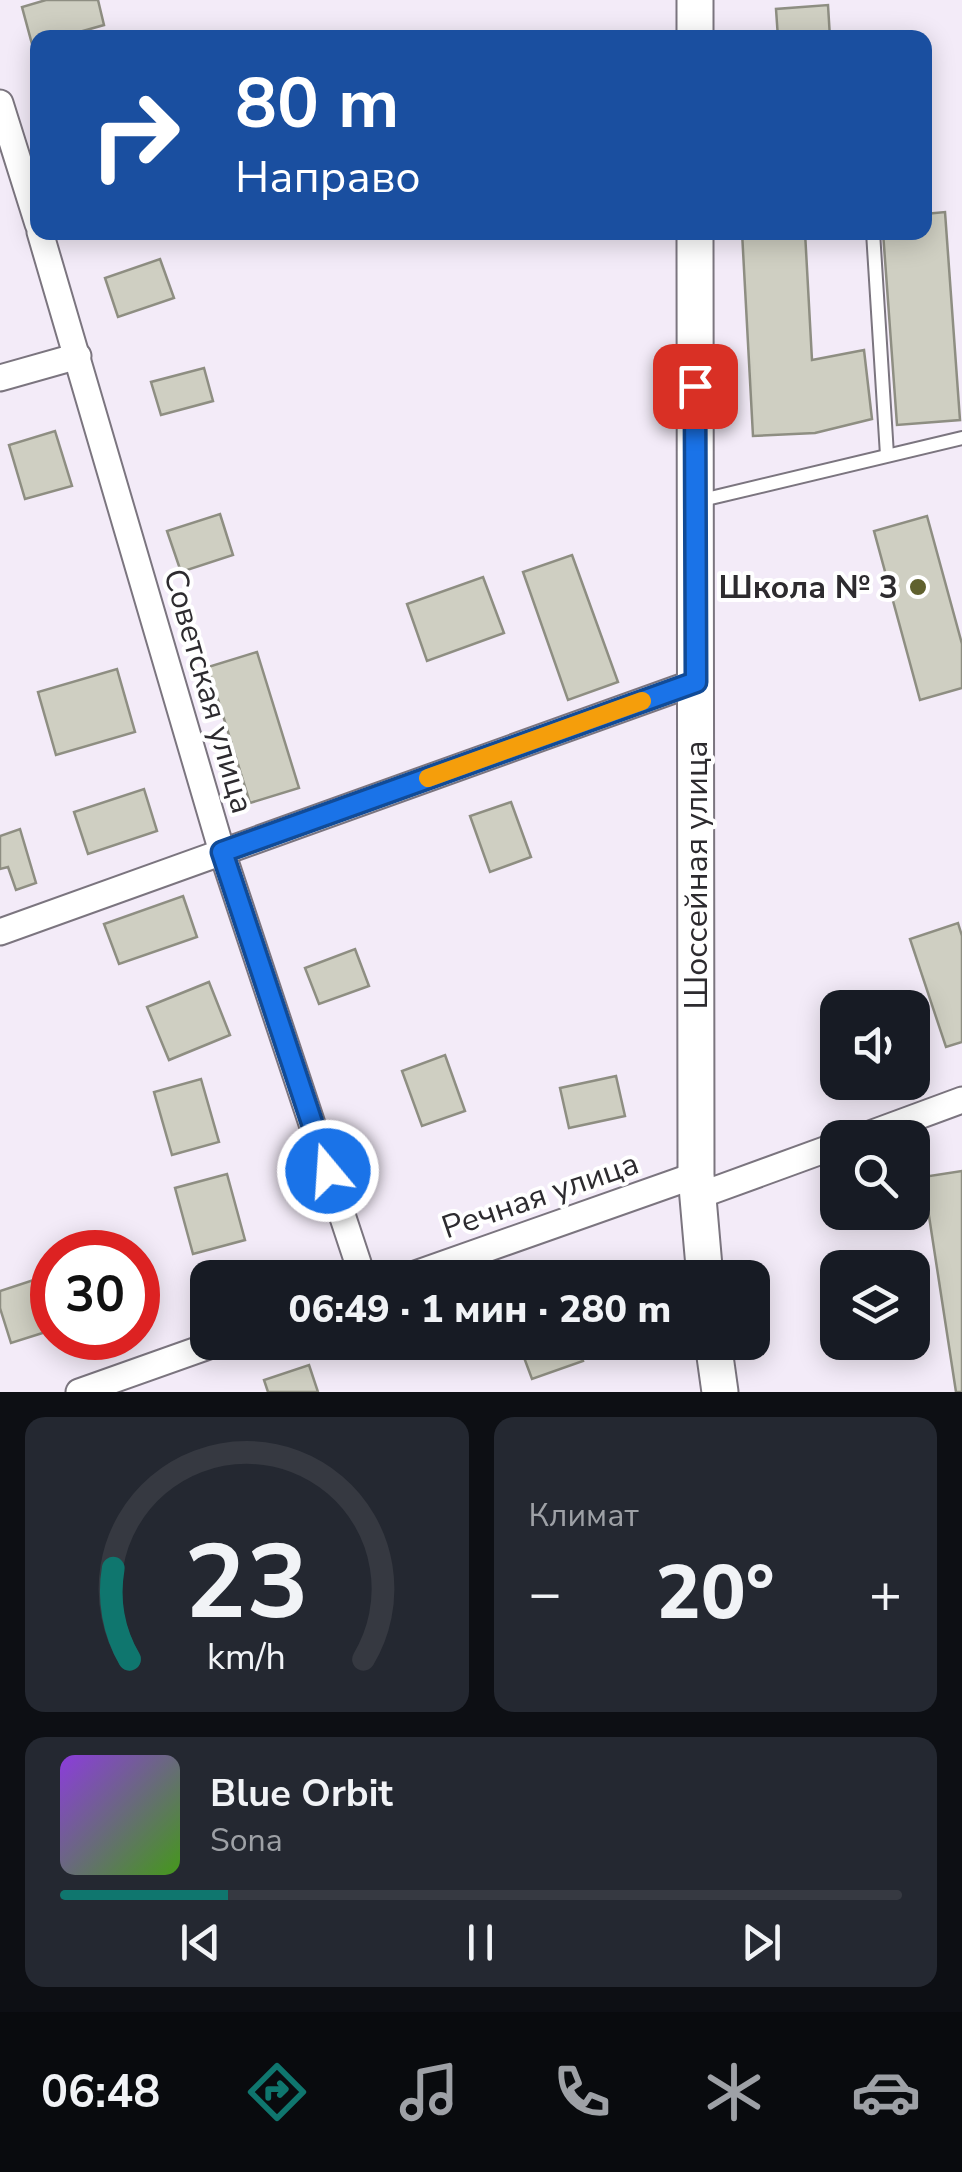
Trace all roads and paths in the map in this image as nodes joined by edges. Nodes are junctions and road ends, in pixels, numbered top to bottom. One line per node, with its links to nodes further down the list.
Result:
1 (695, 0): 2 (main road)
2 (695, 30)
3 (0, 103): 4 (street)
4 (30, 199)
5 (42, 240): 8 (street, Советская улица)
6 (695, 240): 12 (main road, Шоссейная улица)
7 (874, 240): 11 (lane)
8 (78, 356): 9 (street); 14 (street, Советская улица)
9 (0, 378)
10 (962, 438): 11 (lane)
11 (887, 455): 12 (lane)
12 (696, 501): 13 (main road, Шоссейная улица)
13 (696, 682): 14 (street); 19 (main road, Шоссейная улица)
14 (222, 852): 15 (street); 20 (street, Советская улица)
15 (0, 932)
16 (962, 1100): 17 (street)
17 (908, 1120)
18 (820, 1150): 19 (street, Речная улица)
19 (697, 1185): 21 (street, Речная улица); 22 (main road, Шоссейная улица)
20 (357, 1260)
21 (461, 1260)
22 (703, 1260)
23 (190, 1353): 25 (street)
24 (716, 1360): 26 (main road)
25 (80, 1392)
26 (720, 1392)

